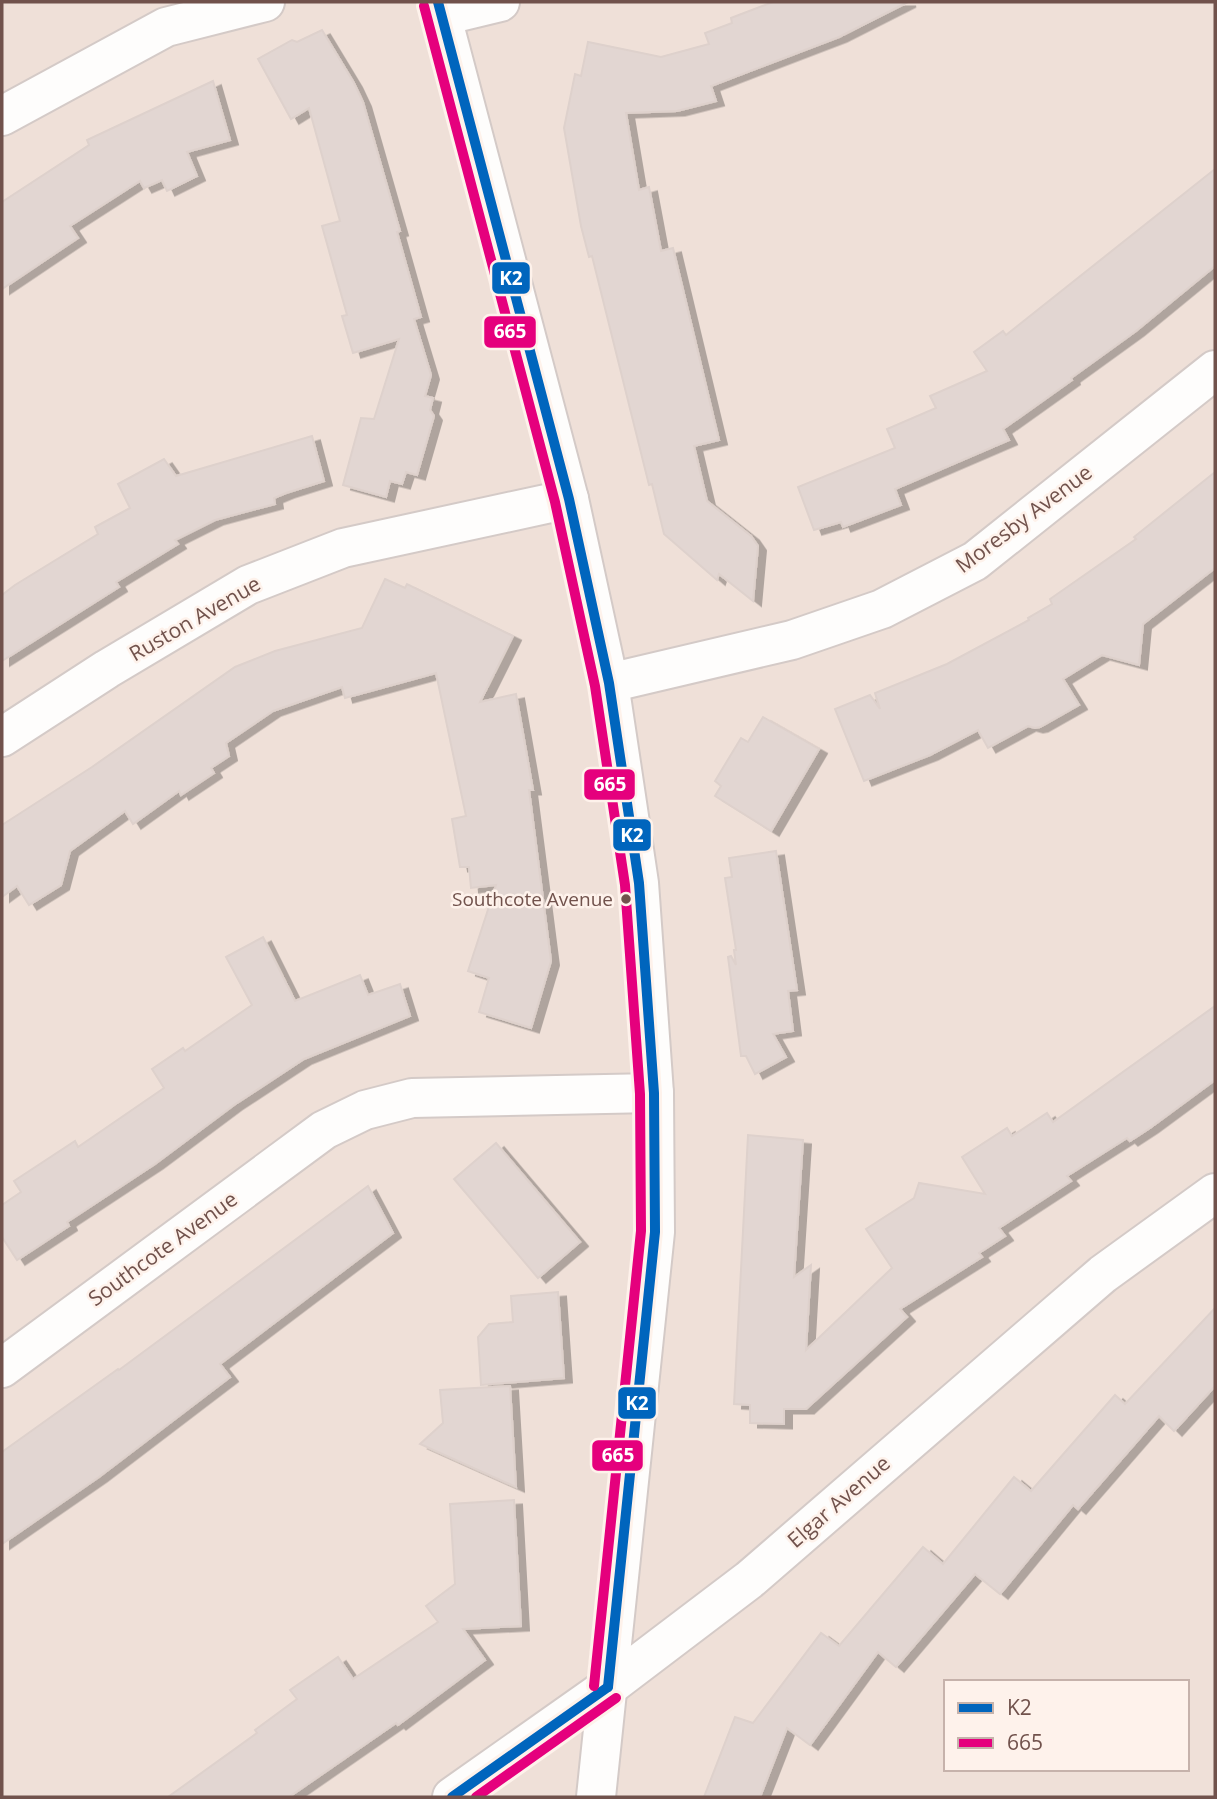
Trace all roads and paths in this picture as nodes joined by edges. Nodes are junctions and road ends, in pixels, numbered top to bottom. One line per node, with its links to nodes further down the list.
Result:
1 (265, 2): 4 (street)
2 (500, 2): 3 (street)
3 (440, 9): 6 (street)
4 (2, 116)
5 (1215, 370): 7 (street, Moresby Avenue)
6 (569, 499): 7 (street); 8 (street, Ruston Avenue)
7 (609, 683): 9 (street)
8 (2, 737)
9 (654, 1093): 11 (street, Southcote Avenue); 12 (street)
10 (1215, 1194): 12 (street, Elgar Avenue)
11 (2, 1368)
12 (608, 1687): 13 (street, Elgar Avenue); 14 (street)
13 (452, 1797)
14 (596, 1797)

